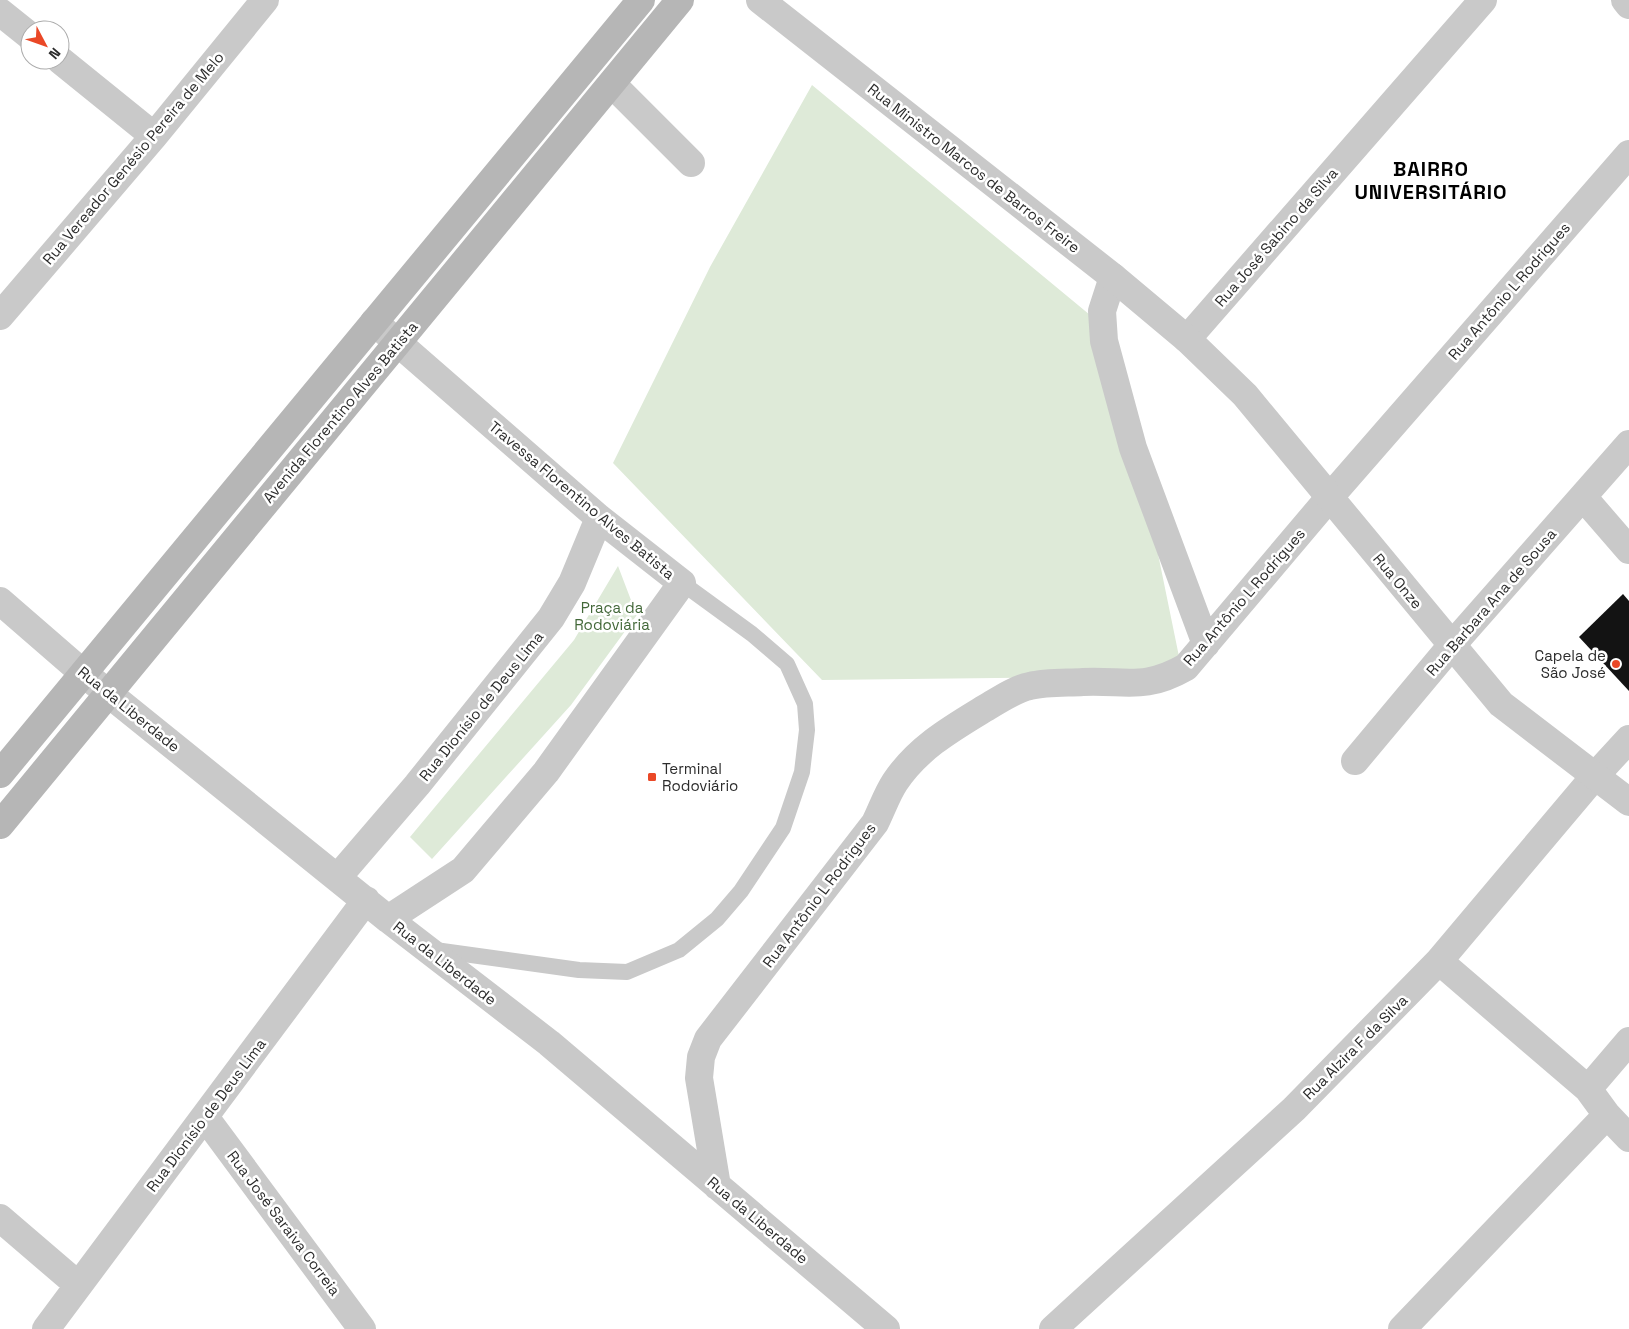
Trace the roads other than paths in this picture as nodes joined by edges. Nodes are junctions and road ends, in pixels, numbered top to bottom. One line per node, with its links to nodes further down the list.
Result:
1 (265, 0): 12 (street, Rua Vereador Genésio Pereira de Melo)
2 (641, 0): 17 (main road, Avenida Florentino Alves Batista)
3 (680, 0): 11 (main road, Avenida Florentino Alves Batista)
4 (760, 0): 15 (street, Rua Ministro Marcos de Barros Freire)
5 (1483, 0): 18 (street, Rua José Sabino da Silva)
6 (1625, 0): 7 (street)
7 (1629, 5)
8 (0, 12): 9 (street)
9 (20, 28)
10 (70, 68): 12 (street)
11 (612, 84): 14 (street); 19 (main road, Avenida Florentino Alves Batista)
12 (154, 136): 16 (street, Rua Vereador Genésio Pereira de Melo)
13 (1629, 154): 22 (street, Rua Antônio L Rodrigues)
14 (690, 163)
15 (1113, 277): 18 (street, Rua Ministro Marcos de Barros Freire); 27 (street)
16 (0, 316)
17 (374, 322): 19 (street, Travessa Florentino Alves Batista); 29 (main road, Avenida Florentino Alves Batista)
18 (1187, 339): 22 (street, Rua Onze)
19 (398, 343): 23 (street, Travessa Florentino Alves Batista); 30 (main road, Avenida Florentino Alves Batista)
20 (1629, 444): 21 (street, Rua Barbara Ana de Sousa)
21 (1583, 497): 24 (street); 28 (street, Rua Barbara Ana de Sousa)
22 (1328, 498): 27 (street, Rua Antônio L Rodrigues); 28 (street, Rua Onze)
23 (599, 518): 25 (street, Travessa Florentino Alves Batista); 37 (street, Rua Dionísio de Deus Lima)
24 (1629, 550)
25 (682, 583): 39 (street, Travessa Florentino Alves Batista); 40 (lane)
26 (0, 601): 29 (street, Rua da Liberdade)
27 (1206, 644): 47 (street, Rua Antônio L Rodrigues)
28 (1452, 646): 32 (street, Rua Barbara Ana de Sousa); 34 (street, Rua Onze)
29 (83, 673): 30 (street, Rua da Liberdade); 33 (main road, Avenida Florentino Alves Batista)
30 (109, 692): 36 (main road, Avenida Florentino Alves Batista); 37 (street, Rua da Liberdade)
31 (1629, 739): 34 (street, Rua Alzira F da Silva)
32 (1355, 761)
33 (0, 774)
34 (1594, 777): 35 (street, Rua Onze); 41 (street, Rua Alzira F da Silva)
35 (1629, 802)
36 (0, 825)
37 (338, 877): 38 (street, Rua da Liberdade)
38 (366, 900): 39 (street, Rua da Liberdade); 45 (street, Rua Dionísio de Deus Lima)
39 (388, 919): 40 (street, Rua da Liberdade)
40 (428, 949): 47 (street, Rua da Liberdade)
41 (1439, 961): 43 (street); 53 (street, Rua Alzira F da Silva)
42 (1629, 1041): 43 (street)
43 (1588, 1089): 44 (street)
44 (1606, 1114): 46 (street); 54 (street)
45 (205, 1117): 49 (street, Rua Dionísio de Deus Lima); 51 (street, Rua José Saraiva Correia)
46 (1629, 1138)
47 (718, 1186): 52 (street, Rua da Liberdade)
48 (0, 1218): 49 (street)
49 (78, 1285): 50 (street, Rua Dionísio de Deus Lima)
50 (56, 1325)
51 (362, 1329)
52 (886, 1329)
53 (1054, 1329)
54 (1402, 1329)

